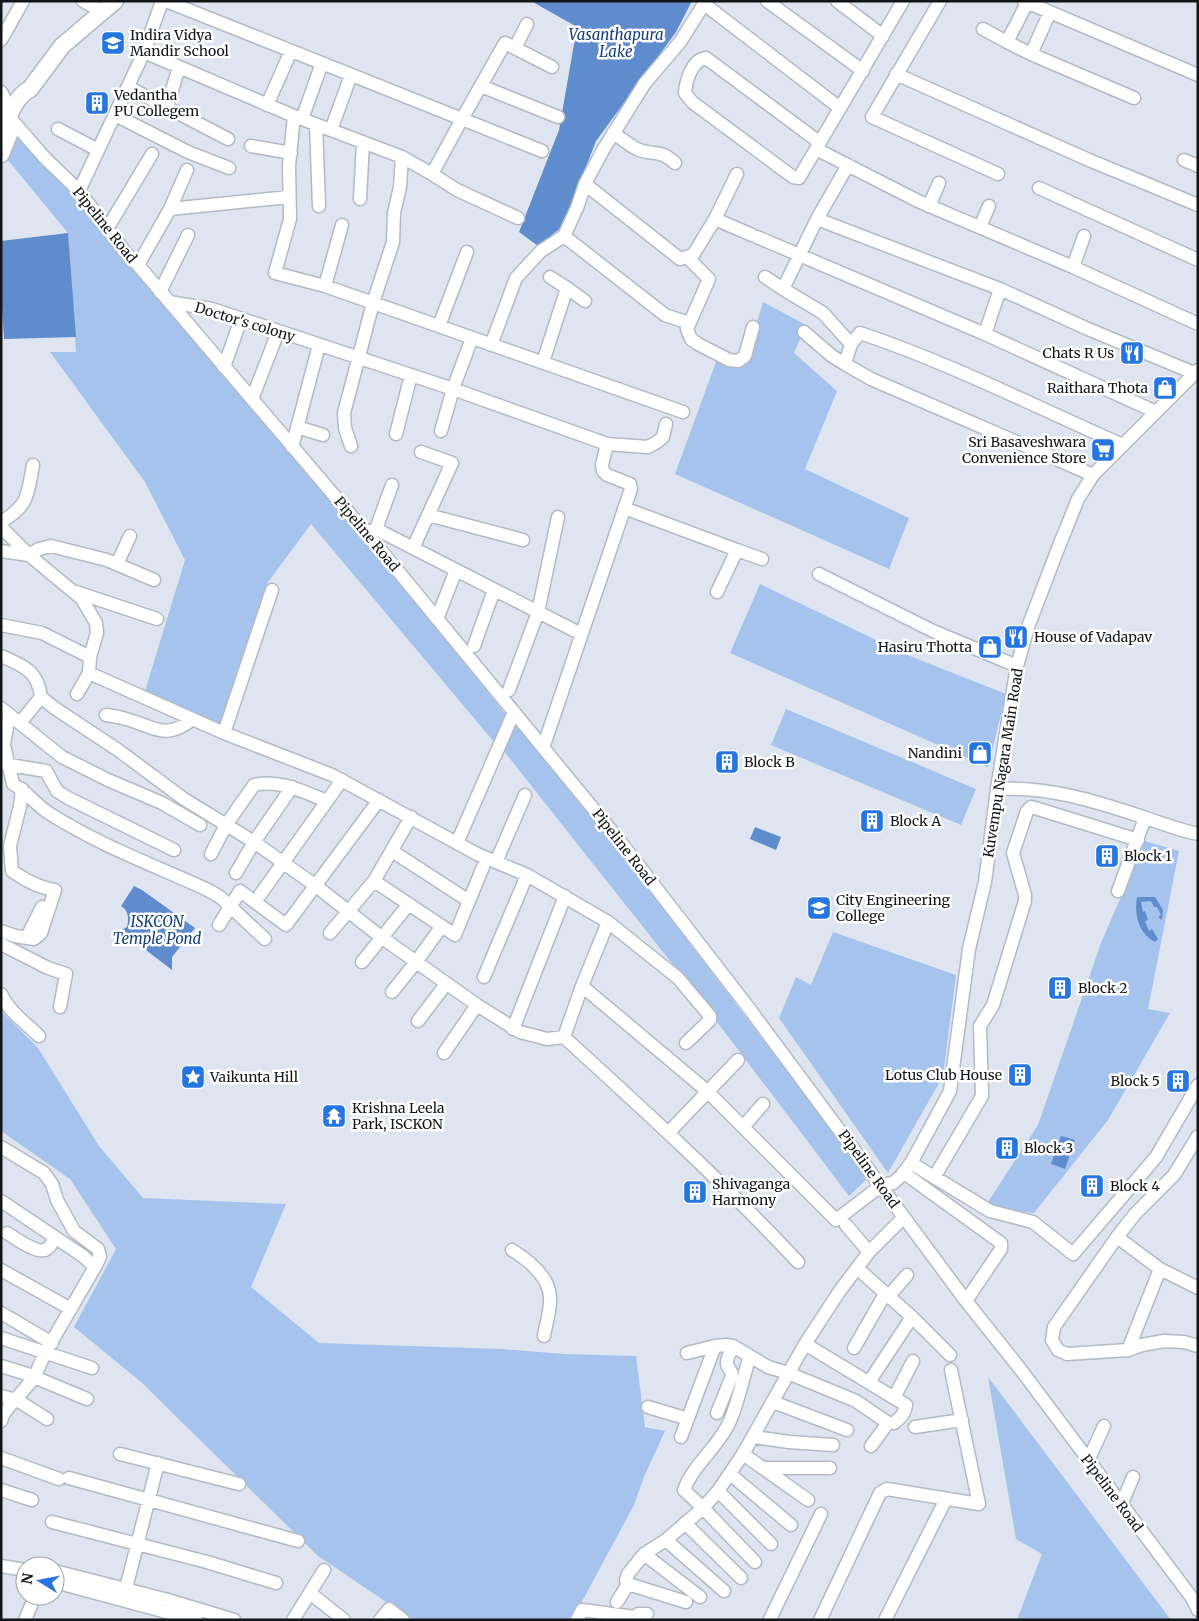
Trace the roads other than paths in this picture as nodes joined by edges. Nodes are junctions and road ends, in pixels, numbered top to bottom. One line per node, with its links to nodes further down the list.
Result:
1 (23, 1): 17 (street)
2 (83, 1): 12 (street)
3 (115, 1): 12 (main road)
4 (162, 1): 21 (street)
5 (166, 1): 20 (street)
6 (767, 1): 26 (street)
7 (837, 1): 16 (street)
8 (903, 1): 16 (street)
9 (940, 1): 27 (street)
10 (703, 2): 36 (street); 45 (street)
11 (1025, 2): 13 (street); 18 (street)
12 (102, 12): 41 (main road)
13 (1050, 12): 22 (street); 29 (street)
14 (528, 24): 19 (street)
15 (983, 29): 18 (street)
16 (883, 36): 26 (street)
17 (1, 40)
18 (1007, 42): 22 (street)
19 (515, 48): 25 (street); 30 (street)
20 (291, 51): 23 (street); 34 (street)
21 (144, 52): 24 (street); 31 (street)
22 (1031, 54): 33 (street)
23 (322, 63): 28 (street); 39 (street)
24 (179, 67): 34 (street); 35 (street)
25 (552, 67)
26 (863, 71): 36 (street)
27 (896, 74): 65 (street); 72 (street)
28 (351, 75): 40 (street); 44 (street)
29 (1198, 75)
30 (481, 86): 38 (street); 40 (street)
31 (128, 87): 35 (street); 37 (street)
32 (1, 92): 41 (street)
33 (1134, 98)
34 (267, 105): 39 (street)
35 (167, 107): 47 (street)
36 (840, 108): 50 (street)
37 (115, 114): 51 (street); 61 (street)
38 (558, 116)
39 (298, 118): 42 (street); 54 (street)
40 (462, 119): 53 (street); 63 (street)
41 (12, 120): 46 (main road); 52 (main road); 69 (street, Pipeline Road)
42 (316, 125): 44 (street); 73 (street)
43 (58, 129): 51 (street)
44 (331, 130): 48 (street)
45 (613, 133): 58 (street); 67 (street)
46 (1, 134)
47 (228, 139)
48 (363, 142): 56 (street); 71 (street)
49 (251, 146): 54 (street)
50 (817, 146): 50 (street); 59 (street)
51 (98, 150): 69 (street)
52 (2, 152)
53 (542, 152)
54 (291, 153): 70 (street)
55 (152, 154): 82 (street)
56 (402, 157): 63 (street); 101 (street)
57 (1184, 160): 60 (street)
58 (675, 163)
59 (848, 165): 74 (street); 79 (street)
60 (1198, 166)
61 (229, 168)
62 (187, 170): 76 (street)
63 (432, 174): 77 (street)
64 (736, 174): 78 (street)
65 (998, 174)
66 (939, 183): 74 (street)
67 (585, 184): 84 (street); 88 (street)
68 (1039, 188): 89 (street)
69 (79, 191): 82 (street, Pipeline Road)
70 (289, 197): 76 (street); 94 (street)
71 (360, 199)
72 (1198, 205)
73 (319, 206)
74 (929, 206): 81 (street)
75 (989, 206): 81 (street)
76 (170, 209): 90 (street)
77 (518, 218)
78 (715, 219): 87 (street); 88 (street)
79 (817, 219): 87 (street); 97 (street)
80 (342, 225): 94 (street)
81 (980, 228): 91 (street)
82 (107, 229): 90 (street, Pipeline Road)
83 (188, 235): 98 (street)
84 (564, 236): 103 (street); 111 (street)
85 (1084, 236): 91 (street)
86 (467, 252): 105 (street)
87 (799, 255): 96 (street); 109 (street)
88 (687, 257): 103 (street)
89 (1198, 260)
90 (138, 266): 98 (street, Pipeline Road)
91 (1072, 267): 104 (street)
92 (550, 277): 95 (street)
93 (765, 277): 96 (street)
94 (325, 286): 101 (street)
95 (567, 288): 99 (street); 115 (street)
96 (783, 288): 112 (street)
97 (1000, 289): 109 (street); 118 (street)
98 (160, 292): 100 (street, Pipeline Road)
99 (585, 301)
100 (169, 302): 102 (street, Doctor's colony); 117 (street, Pipeline Road)
101 (373, 303): 105 (street); 114 (street)
102 (240, 319): 107 (street, Doctor's colony); 117 (street)
103 (689, 323): 106 (street)
104 (1198, 324)
105 (439, 326): 110 (street)
106 (753, 327)
107 (278, 332): 113 (street, Doctor's colony); 121 (street)
108 (804, 332): 116 (street)
109 (985, 334): 123 (street)
110 (472, 338): 111 (street); 120 (street)
111 (491, 344): 115 (street)
112 (851, 344): 116 (street); 130 (street)
113 (319, 345): 114 (street, Doctor's colony); 125 (street)
114 (359, 358): 119 (street, Doctor's colony); 131 (street)
115 (543, 362): 122 (street)
116 (845, 364): 135 (street)
117 (224, 367): 121 (street, Pipeline Road)
118 (1196, 372): 123 (street, Kuvempu Nagara Main Road)
119 (411, 375): 120 (street, Doctor's colony); 127 (street)
120 (453, 389): 126 (street); 129 (street, Doctor's colony)
121 (252, 399): 132 (street, Pipeline Road)
122 (683, 412)
123 (1156, 412): 130 (street, Kuvempu Nagara Main Road)
124 (666, 424): 129 (street, Doctor's colony)
125 (297, 427): 128 (street); 132 (street)
126 (441, 431)
127 (396, 434)
128 (323, 435)
129 (607, 444): 137 (street)
130 (1122, 445): 135 (street, Kuvempu Nagara Main Road)
131 (351, 446)
132 (292, 447): 142 (street, Pipeline Road)
133 (421, 452): 138 (street)
134 (33, 466): 140 (street)
135 (1093, 475): 166 (street, Kuvempu Nagara Main Road)
136 (392, 484): 142 (street)
137 (624, 508): 146 (street); 162 (street)
138 (428, 514): 144 (street); 145 (street)
139 (558, 517): 158 (street)
140 (1, 522)
141 (1, 527): 148 (street)
142 (371, 530): 145 (street); 160 (street, Pipeline Road)
143 (130, 536): 150 (street)
144 (523, 540)
145 (413, 548): 151 (street)
146 (737, 550): 149 (street); 157 (street)
147 (1, 551): 148 (street)
148 (30, 555): 150 (street); 156 (street)
149 (762, 560)
150 (117, 564): 153 (street)
151 (456, 570): 155 (street); 160 (street)
152 (819, 574): 166 (street)
153 (154, 580)
154 (272, 590): 176 (street)
155 (494, 590): 158 (street); 163 (street)
156 (74, 592): 159 (street); 165 (street)
157 (717, 592)
158 (538, 612): 162 (street); 168 (street)
159 (157, 619)
160 (437, 619): 172 (street, Pipeline Road)
161 (1, 625): 165 (street)
162 (581, 634): 177 (street)
163 (474, 646)
164 (1, 656): 170 (street)
165 (90, 658): 167 (street)
166 (1017, 666): 182 (street, Kuvempu Nagara Main Road)
167 (89, 673): 169 (street); 174 (street)
168 (509, 690)
169 (77, 694)
170 (41, 697): 175 (street); 189 (street)
171 (5, 711): 175 (street); 178 (street)
172 (514, 712): 177 (street, Pipeline Road); 194 (street)
173 (106, 715): 174 (street)
174 (194, 719): 176 (street)
175 (20, 723): 188 (street)
176 (224, 733): 179 (street)
177 (543, 748): 249 (street, Pipeline Road)
178 (5, 764): 180 (street); 195 (street)
179 (342, 780): 184 (street); 185 (street)
180 (12, 785): 190 (street); 210 (street)
181 (292, 787): 185 (street); 189 (street); 193 (street)
182 (996, 789): 187 (street); 232 (street, Kuvempu Nagara Main Road)
183 (525, 795): 199 (street)
184 (379, 800): 186 (street); 204 (street)
185 (327, 801): 198 (street)
186 (411, 817): 194 (street); 196 (street)
187 (1145, 818): 191 (street); 192 (street)
188 (200, 825)
189 (226, 825): 193 (street); 197 (street)
190 (7, 830): 218 (street)
191 (1198, 834)
192 (1138, 840): 205 (street); 233 (street)
193 (254, 842): 198 (street); 201 (street)
194 (458, 843): 199 (street)
195 (174, 850)
196 (392, 851): 203 (street); 208 (street)
197 (211, 854)
198 (283, 862): 204 (street); 206 (street)
199 (496, 862): 202 (street)
200 (483, 866): 208 (street)
201 (236, 873)
202 (527, 875): 207 (street); 224 (street)
203 (374, 881): 209 (street); 212 (street)
204 (316, 886): 210 (street); 212 (street)
205 (1118, 891)
206 (260, 895)
207 (565, 896): 213 (street); 234 (street)
208 (469, 901): 215 (street)
209 (409, 904): 215 (street); 220 (street)
210 (230, 906): 214 (street); 219 (street)
211 (42, 908): 218 (street)
212 (349, 911): 217 (street); 220 (street)
213 (608, 922): 226 (street); 237 (street)
214 (219, 925)
215 (442, 926): 223 (street)
216 (1, 931): 218 (street)
217 (330, 933)
218 (27, 938)
219 (265, 938)
220 (381, 938): 222 (street); 223 (street)
221 (1, 944): 230 (street)
222 (362, 962)
223 (416, 962): 225 (street); 227 (street)
224 (484, 977)
225 (446, 984): 229 (street); 231 (street)
226 (582, 986): 236 (street); 241 (street)
227 (392, 992)
228 (1, 994): 235 (street)
229 (477, 1006): 234 (street); 238 (street)
230 (60, 1007)
231 (418, 1021)
232 (959, 1026): 233 (street); 247 (street, Kuvempu Nagara Main Road)
233 (980, 1026): 248 (street)
234 (513, 1029): 236 (street)
235 (40, 1036)
236 (564, 1037): 244 (street)
237 (686, 1043)
238 (444, 1052)
239 (738, 1060): 241 (street)
240 (1198, 1085): 248 (street)
241 (707, 1091): 243 (street); 244 (street)
242 (763, 1104): 243 (street)
243 (743, 1127): 249 (street)
244 (669, 1132): 258 (street)
245 (1198, 1136): 255 (street)
246 (1, 1147): 259 (street)
247 (907, 1168): 248 (street); 249 (street); 266 (street)
248 (935, 1176)
249 (882, 1185): 251 (street, Pipeline Road)
250 (1, 1201): 254 (street)
251 (904, 1217): 257 (street); 266 (street, Pipeline Road)
252 (846, 1225): 257 (street)
253 (7, 1233): 254 (street)
254 (55, 1237): 259 (street)
255 (1117, 1237): 261 (street); 278 (street)
256 (512, 1250): 270 (street)
257 (869, 1252): 260 (street)
258 (798, 1262)
259 (95, 1266): 267 (street)
260 (857, 1268): 265 (street); 272 (street)
261 (1160, 1269): 264 (street); 278 (street)
262 (1, 1270): 267 (street)
263 (907, 1275): 265 (street)
264 (1198, 1288)
265 (886, 1295): 269 (street); 277 (street)
266 (966, 1301): 311 (street, Pipeline Road)
267 (71, 1309): 276 (street)
268 (1, 1312): 276 (street)
269 (912, 1317): 280 (street); 288 (street)
270 (544, 1336)
271 (1, 1338): 276 (street)
272 (805, 1344): 286 (street); 288 (street)
273 (716, 1346): 274 (street); 279 (street); 298 (street)
274 (733, 1346): 281 (street); 295 (street)
275 (1198, 1346): 278 (street)
276 (49, 1348): 284 (street); 287 (street)
277 (854, 1348)
278 (1128, 1350)
279 (687, 1353)
280 (950, 1355)
281 (750, 1356): 286 (street); 325 (street)
282 (913, 1362): 290 (street)
283 (1, 1366): 287 (street)
284 (92, 1368)
285 (951, 1370): 299 (street)
286 (788, 1373): 293 (street); 300 (street)
287 (34, 1378): 291 (street); 292 (street)
288 (869, 1382): 290 (street)
289 (1, 1396): 292 (street)
290 (894, 1398): 300 (street)
291 (88, 1399)
292 (17, 1400): 296 (street); 297 (street)
293 (773, 1402): 303 (street); 305 (street)
294 (648, 1406): 298 (street)
295 (717, 1414)
296 (2, 1417)
297 (47, 1419)
298 (688, 1419): 304 (street)
299 (962, 1420): 301 (street); 321 (street)
300 (888, 1423): 307 (street)
301 (915, 1426)
302 (1104, 1426): 311 (street)
303 (847, 1430)
304 (681, 1437)
305 (754, 1437): 306 (street); 309 (street)
306 (834, 1445)
307 (871, 1446)
308 (120, 1454): 312 (street)
309 (743, 1454): 313 (street); 315 (street)
310 (1, 1458): 320 (street)
311 (1088, 1461): 324 (street, Pipeline Road)
312 (158, 1463): 317 (street); 320 (street)
313 (765, 1468): 314 (street); 323 (street)
314 (830, 1468)
315 (730, 1474): 319 (street); 329 (street)
316 (1133, 1477): 324 (street)
317 (239, 1484)
318 (1, 1490): 322 (street)
319 (718, 1491): 325 (street); 333 (street)
320 (149, 1499): 331 (street); 332 (street)
321 (946, 1499): 362 (street); 363 (street)
322 (32, 1500)
323 (808, 1500)
324 (1121, 1505): 351 (street, Pipeline Road)
325 (704, 1508): 328 (street); 335 (street)
326 (821, 1514): 361 (street)
327 (52, 1522): 332 (street)
328 (685, 1523): 330 (street); 340 (street)
329 (791, 1525)
330 (666, 1540): 334 (street); 344 (street)
331 (298, 1541)
332 (137, 1544): 341 (street); 345 (street)
333 (771, 1544)
334 (644, 1554): 343 (street); 347 (street)
335 (755, 1562)
336 (1, 1566): 337 (street)
337 (15, 1568)
338 (324, 1570): 346 (street)
339 (65, 1574): 345 (street)
340 (741, 1578)
341 (276, 1583)
342 (65, 1584): 345 (street)
343 (628, 1584): 348 (street); 349 (street)
344 (724, 1591)
345 (124, 1594): 353 (street); 355 (street)
346 (310, 1594): 356 (street); 357 (street)
347 (700, 1597)
348 (617, 1602)
349 (686, 1602)
350 (31, 1606): 354 (street)
351 (1198, 1610)
352 (638, 1617): 360 (street)
353 (188, 1619)
354 (25, 1620)
355 (234, 1620)
356 (293, 1620)
357 (344, 1620)
358 (380, 1620): 359 (street)
359 (403, 1620)
360 (577, 1620)
361 (771, 1620)
362 (820, 1620)
363 (885, 1620)

